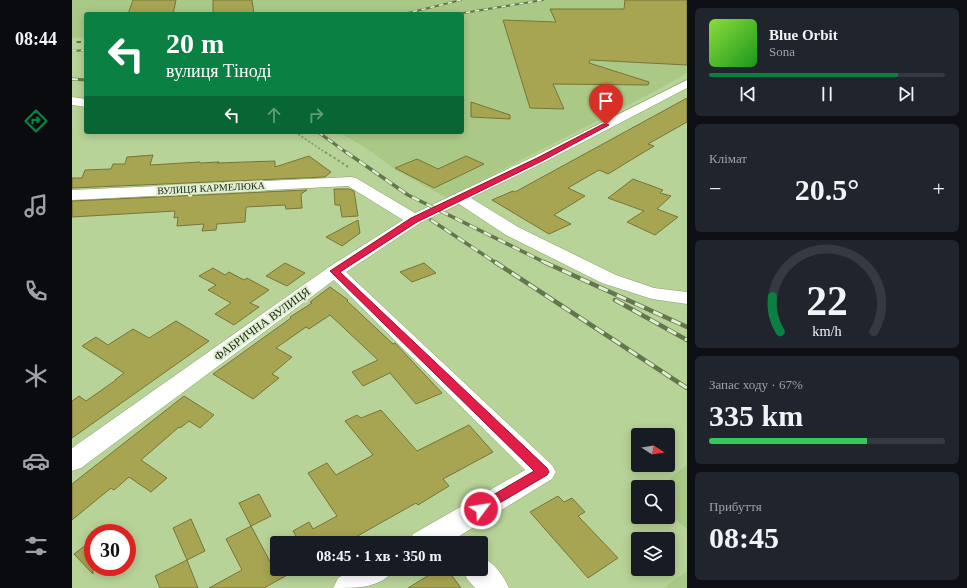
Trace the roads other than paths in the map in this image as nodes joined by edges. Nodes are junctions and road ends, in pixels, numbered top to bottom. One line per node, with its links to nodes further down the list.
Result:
1 (687, 83): 5 (street, ФАБРИЧНА ВУЛИЦЯ)
2 (72, 101): 3 (street)
3 (84, 103)
4 (72, 195): 6 (street, ВУЛИЦЯ КАРМЕЛЮКА)
5 (459, 198): 6 (street, ФАБРИЧНА ВУЛИЦЯ); 8 (street)
6 (414, 220): 7 (street, ФАБРИЧНА ВУЛИЦЯ)
7 (334, 271): 9 (street, ФАБРИЧНА ВУЛИЦЯ); 10 (street)
8 (687, 298)
9 (72, 461)
10 (445, 536)
11 (368, 576): 13 (street)
12 (483, 576): 14 (street)
13 (348, 588)
14 (494, 588)

